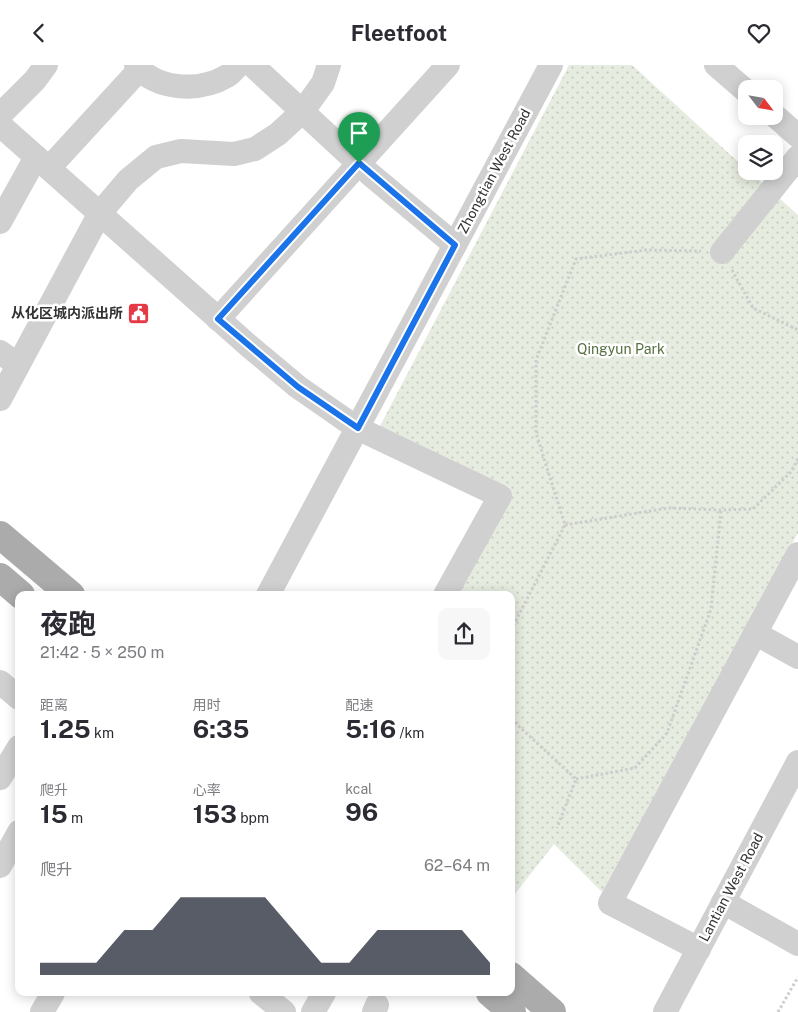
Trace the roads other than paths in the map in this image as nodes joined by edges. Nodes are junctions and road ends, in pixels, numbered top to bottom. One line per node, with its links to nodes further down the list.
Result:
1 (46, 65): 11 (street)
2 (239, 65): 8 (street)
3 (252, 65): 10 (street)
4 (329, 65): 10 (street)
5 (448, 65): 17 (street)
6 (551, 65): 20 (street, Zhongtian West Road)
7 (716, 65): 9 (street)
8 (138, 67): 16 (street)
9 (738, 84)
10 (303, 111): 17 (street); 18 (street)
11 (0, 115)
12 (783, 123): 14 (street)
13 (0, 125): 16 (street)
14 (798, 136)
15 (798, 157): 21 (street)
16 (43, 162): 18 (street); 19 (street)
17 (359, 163): 20 (street); 22 (street)
18 (100, 213): 22 (street); 23 (street)
19 (0, 223)
20 (455, 245): 25 (street, Zhongtian West Road)
21 (722, 252)
22 (218, 319): 25 (street)
23 (9, 358): 24 (street)
24 (0, 399)
25 (358, 428): 31 (street, Zhongtian West Road); 32 (street)
26 (0, 535): 30 (main road)
27 (798, 554): 33 (street)
28 (0, 577): 29 (main road)
29 (16, 591)
30 (66, 591)
31 (270, 591)
32 (447, 591)
33 (755, 633): 34 (street); 44 (street)
34 (798, 657)
35 (0, 682): 36 (street)
36 (15, 695)
37 (15, 754): 39 (street)
38 (798, 762): 42 (street, Lantian West Road)
39 (0, 778)
40 (15, 839): 41 (street)
41 (0, 866)
42 (723, 902): 43 (street); 44 (street, Lantian West Road)
43 (798, 944)
44 (698, 949): 53 (street, Lantian West Road)
45 (515, 980): 52 (main road)
46 (51, 996): 49 (street)
47 (265, 996): 50 (street)
48 (322, 996): 51 (street)
49 (42, 1012)
50 (284, 1012)
51 (313, 1012)
52 (552, 1012)
53 (665, 1012)

